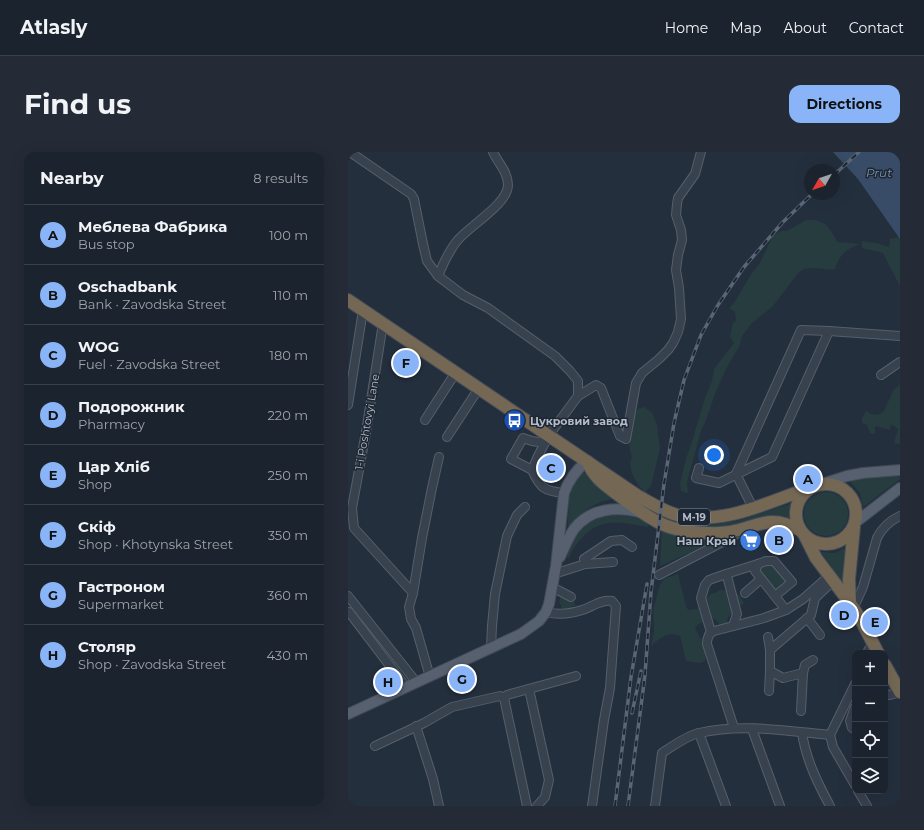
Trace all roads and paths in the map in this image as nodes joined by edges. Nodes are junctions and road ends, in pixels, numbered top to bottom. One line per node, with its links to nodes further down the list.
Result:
1 (350, 152): 4 (street)
2 (493, 152): 4 (street)
3 (701, 152): 14 (street)
4 (438, 276): 14 (street)
5 (348, 300): 6 (highway, М-19)
6 (363, 310): 7 (highway, М-19); 15 (street)
7 (383, 323): 11 (highway, М-19); 46 (street, 1-i Poshtovyi Lane)
8 (829, 331): 9 (street); 24 (street); 24 (street)
9 (900, 336)
10 (900, 362): 12 (street)
11 (456, 372): 13 (highway, М-19); 16 (street)
12 (881, 375)
13 (479, 388): 17 (street); 18 (highway, М-19)
14 (578, 396): 18 (street)
15 (348, 405)
16 (425, 420)
17 (447, 437)
18 (547, 439): 20 (highway, М-19); 22 (street); 22 (street)
19 (439, 457): 46 (street)
20 (587, 461): 28 (main road); 30 (highway, М-19); 31 (highway, М-19)
21 (699, 468): 24 (street)
22 (532, 470): 28 (street)
23 (900, 470): 25 (main road)
24 (736, 474): 30 (street)
25 (822, 484): 26 (highway, М-19); 33 (highway)
26 (810, 488): 30 (highway, М-19); 35 (highway)
27 (900, 488): 33 (main road)
28 (564, 493): 40 (main road)
29 (525, 507): 62 (street)
30 (753, 508)
31 (645, 514): 34 (highway, М-19); 40 (main road)
32 (900, 516): 51 (street)
33 (855, 525): 35 (highway, М-19); 51 (highway)
34 (743, 529): 35 (highway, М-19); 42 (street)
35 (803, 533): 43 (highway)
36 (632, 547): 38 (street)
37 (613, 562): 38 (street)
38 (585, 564): 40 (street)
39 (758, 564): 41 (street); 44 (street); 49 (street)
40 (555, 570): 45 (main road)
41 (724, 572): 55 (street); 59 (street)
42 (659, 575)
43 (831, 578): 51 (highway); 52 (street); 56 (street)
44 (761, 579): 47 (street); 49 (street)
45 (552, 587): 50 (street); 54 (main road)
46 (414, 593): 70 (street)
47 (745, 593)
48 (348, 596): 71 (street)
49 (775, 596): 52 (street)
50 (571, 597)
51 (852, 606): 64 (highway)
52 (786, 610): 57 (street)
53 (349, 612): 73 (street)
54 (546, 612): 62 (main road); 95 (street)
55 (736, 614): 57 (street); 58 (street)
56 (807, 618): 60 (street); 63 (street)
57 (744, 623): 58 (street)
58 (733, 626): 59 (street)
59 (711, 632): 83 (street)
60 (820, 635)
61 (768, 637): 63 (street)
62 (491, 648): 70 (main road)
63 (770, 650): 67 (street)
64 (873, 650)
65 (812, 660): 68 (street)
66 (888, 670): 76 (highway)
67 (770, 671): 68 (street); 75 (street)
68 (803, 673): 80 (street)
69 (576, 676): 74 (street)
70 (430, 677): 71 (main road)
71 (416, 683): 73 (main road)
72 (854, 686): 88 (street)
73 (406, 687): 79 (main road)
74 (529, 689): 78 (street); 94 (street)
75 (769, 691)
76 (900, 692): 77 (street)
77 (888, 695)
78 (504, 698): 82 (street); 93 (street)
79 (349, 711)
80 (801, 711)
81 (852, 716): 84 (street)
82 (416, 726): 89 (street); 92 (street)
83 (734, 728): 85 (street); 86 (street)
84 (852, 728)
85 (752, 729): 87 (street); 98 (street)
86 (699, 733): 96 (street); 97 (street)
87 (802, 733): 88 (street); 99 (street)
88 (830, 735): 90 (street)
89 (375, 746)
90 (852, 780)
91 (860, 794): 100 (street)
92 (439, 806)
93 (527, 806)
94 (537, 806)
95 (592, 806)
96 (655, 806)
97 (726, 806)
98 (780, 806)
99 (830, 806)
100 (867, 806)

